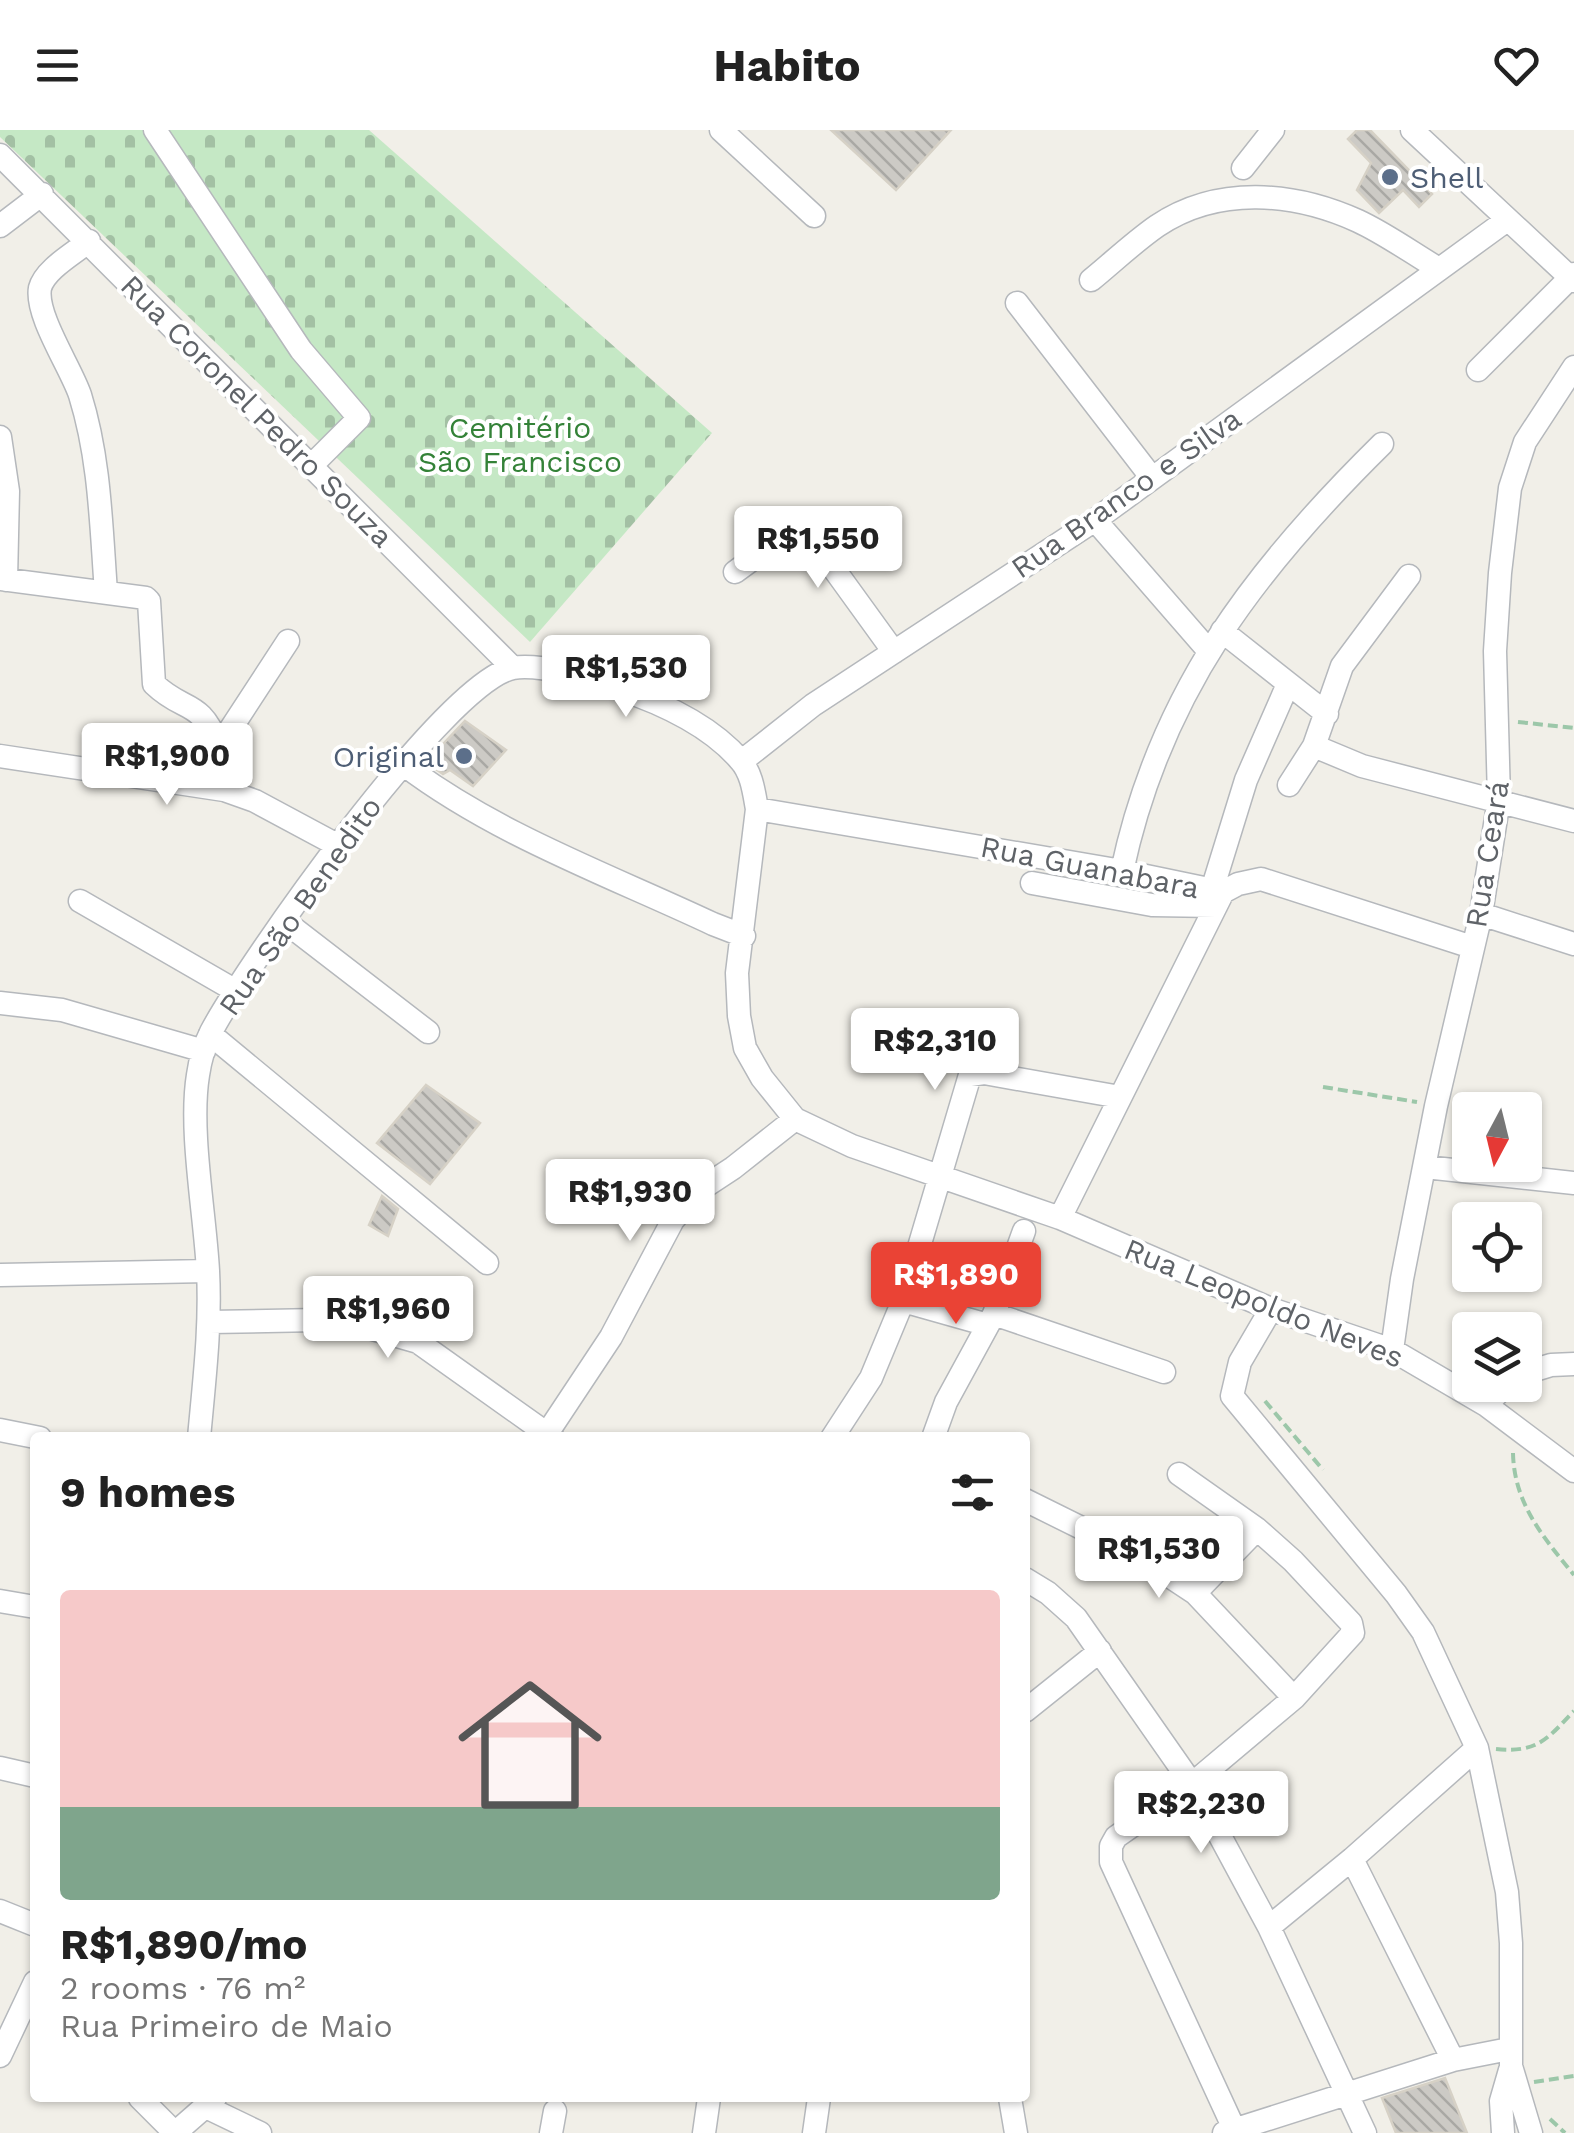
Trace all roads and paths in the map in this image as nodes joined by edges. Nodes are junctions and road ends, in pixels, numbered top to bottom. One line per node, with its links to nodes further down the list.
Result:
1 (155, 130): 20 (street)
2 (721, 130): 8 (street)
3 (1273, 130): 6 (street)
4 (1412, 130): 9 (street)
5 (0, 155): 7 (street, Rua Coronel Pedro Souza)
6 (1243, 168)
7 (42, 194): 10 (street); 11 (street, Rua Coronel Pedro Souza)
8 (814, 216)
9 (1507, 220): 12 (street, Rua Branco e Silva); 13 (street)
10 (0, 226)
11 (89, 241): 20 (street, Rua Coronel Pedro Souza); 26 (street)
12 (1438, 269): 14 (street); 21 (street, Rua Branco e Silva)
13 (1573, 277): 17 (street)
14 (1091, 280)
15 (1016, 303): 21 (street)
16 (1574, 367): 33 (street, Rua Ceará)
17 (1478, 370)
18 (0, 437): 25 (street)
19 (1382, 444): 28 (street)
20 (312, 465): 30 (street, Rua Coronel Pedro Souza)
21 (1152, 478): 22 (street, Rua Branco e Silva)
22 (1095, 520): 28 (street); 29 (street, Rua Branco e Silva)
23 (736, 572): 29 (street)
24 (1409, 576): 32 (street)
25 (3, 580): 26 (street)
26 (106, 592): 35 (street)
27 (288, 640): 35 (street)
28 (1215, 641): 31 (street); 46 (street)
29 (894, 652): 38 (street, Rua Branco e Silva)
30 (513, 668): 38 (street); 39 (street, Rua São Benedito)
31 (1288, 684): 32 (street); 48 (street)
32 (1327, 714): 36 (street)
33 (1498, 720): 34 (path); 42 (street, Rua Ceará)
34 (1574, 728)
35 (218, 745): 40 (street)
36 (1314, 746): 41 (street); 42 (street)
37 (0, 756): 40 (street)
38 (742, 762): 43 (street, Rua Leopoldo Neves)
39 (403, 764): 45 (street, Rua São Benedito); 52 (street)
40 (194, 785): 45 (street)
41 (1289, 786)
42 (1499, 800): 44 (street); 50 (street, Rua Ceará)
43 (757, 809): 46 (street, Rua Guanabara); 52 (street, Rua Leopoldo Neves)
44 (1574, 821)
45 (338, 846): 51 (street, Rua São Benedito)
46 (1122, 871): 48 (street, Rua Guanabara)
47 (1032, 883): 48 (street)
48 (1217, 896): 54 (street, Rua Guanabara); 60 (street)
49 (80, 901): 55 (street)
50 (1481, 914): 53 (street); 54 (street, Rua Ceará)
51 (284, 921): 55 (street, Rua São Benedito); 57 (street)
52 (744, 936): 62 (street, Rua Leopoldo Neves)
53 (1574, 944)
54 (1472, 947): 61 (street, Rua Ceará)
55 (236, 991): 58 (street, Rua São Benedito)
56 (0, 1003): 58 (street)
57 (428, 1032)
58 (207, 1043): 68 (street); 69 (street, Rua São Benedito)
59 (1323, 1088): 61 (path)
60 (1120, 1097): 64 (street); 66 (street)
61 (1436, 1106): 63 (street, Rua Ceará)
62 (795, 1119): 64 (street, Rua Leopoldo Neves); 86 (street)
63 (1424, 1167): 65 (street); 75 (street, Rua Ceará)
64 (939, 1174): 66 (street, Rua Leopoldo Neves); 71 (street)
65 (1574, 1183)
66 (1060, 1218): 72 (street, Rua Leopoldo Neves)
67 (1024, 1231): 73 (street)
68 (487, 1263)
69 (208, 1271): 70 (street); 74 (street, Rua São Benedito)
70 (0, 1275)
71 (903, 1300): 73 (street); 87 (street)
72 (1271, 1309): 75 (street, Rua Leopoldo Neves); 79 (street)
73 (991, 1319): 78 (street); 88 (street)
74 (210, 1322): 84 (street, Rua São Benedito); 85 (street)
75 (1392, 1350): 81 (street, Rua Leopoldo Neves)
76 (1574, 1365): 77 (street)
77 (1542, 1367)
78 (1164, 1372)
79 (1236, 1373): 90 (path); 104 (street)
80 (1489, 1402): 81 (street)
81 (1486, 1405): 82 (street, Rua Leopoldo Neves)
82 (1519, 1428): 91 (street, Rua Leopoldo Neves); 95 (path)
83 (0, 1430): 89 (street)
84 (201, 1432)
85 (542, 1432)
86 (551, 1432)
87 (836, 1432)
88 (935, 1432)
89 (30, 1436)
90 (1323, 1470)
91 (1574, 1472)
92 (1179, 1474): 94 (street)
93 (1030, 1502): 97 (street)
94 (1256, 1529): 97 (street); 101 (street)
95 (1574, 1576)
96 (1030, 1582): 100 (street)
97 (1196, 1593): 101 (street)
98 (0, 1601): 99 (street)
99 (30, 1606)
100 (1100, 1651): 102 (street); 107 (street)
101 (1294, 1698): 107 (street)
102 (1030, 1707)
103 (1574, 1711): 104 (path)
104 (1476, 1748): 108 (street); 114 (street)
105 (0, 1768): 106 (street)
106 (30, 1775)
107 (1192, 1784): 111 (street); 125 (street)
108 (1352, 1859): 111 (street); 115 (street)
109 (0, 1911): 110 (street)
110 (30, 1923)
111 (1269, 1927): 117 (street)
112 (30, 1996): 113 (street)
113 (0, 2056)
114 (1510, 2058): 115 (street); 132 (street); 133 (street)
115 (1453, 2060): 117 (street)
116 (1574, 2076): 118 (path)
117 (1346, 2093): 125 (street); 131 (street)
118 (1536, 2097)
119 (144, 2102): 126 (street)
120 (211, 2102): 126 (street); 127 (street)
121 (708, 2102): 128 (street)
122 (818, 2102): 129 (street)
123 (1011, 2102): 130 (street)
124 (1541, 2110): 134 (path)
125 (1232, 2132)
126 (175, 2133)
127 (260, 2133)
128 (704, 2133)
129 (814, 2133)
130 (1016, 2133)
131 (1364, 2133)
132 (1503, 2133)
133 (1532, 2133)
134 (1565, 2133)

